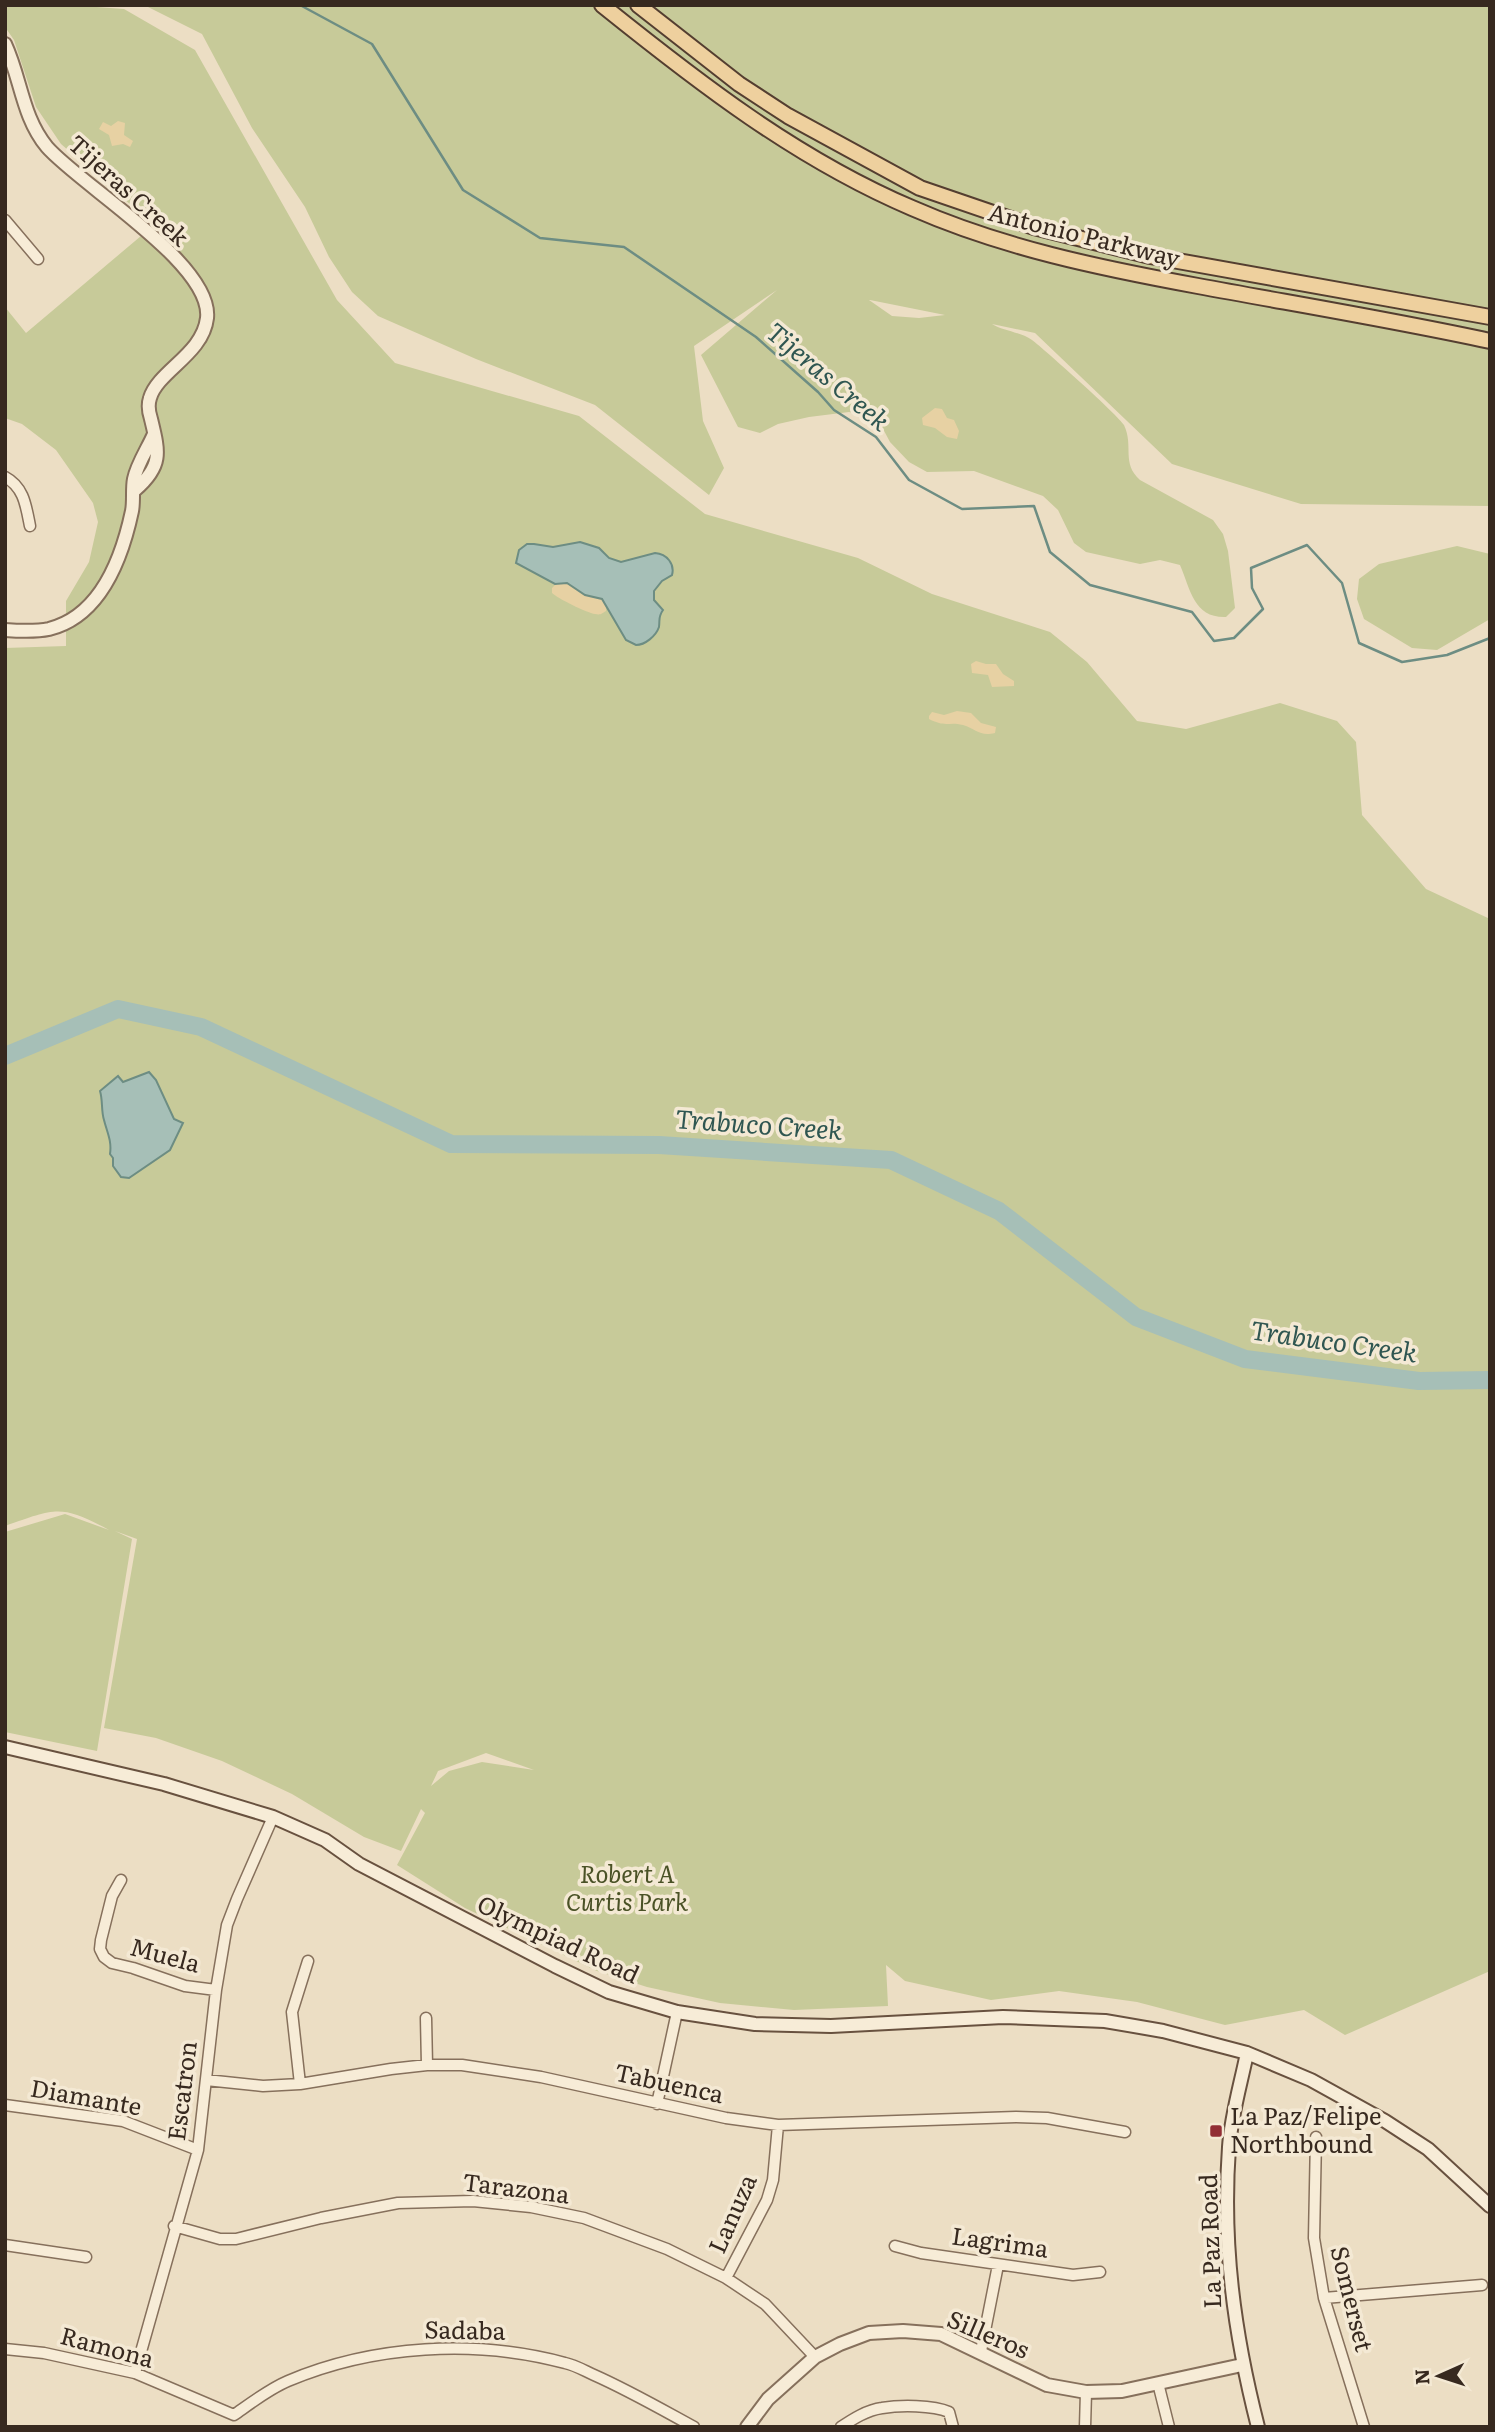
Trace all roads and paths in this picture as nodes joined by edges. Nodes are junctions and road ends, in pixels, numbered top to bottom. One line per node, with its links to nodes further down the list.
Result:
1 (602, 5): 7 (main road, Antonio Parkway)
2 (638, 5): 6 (main road, Antonio Parkway)
3 (5, 44): 10 (main road, Tijeras Creek)
4 (5, 220): 5 (street)
5 (38, 259)
6 (1490, 317)
7 (1490, 341)
8 (5, 477): 9 (street)
9 (30, 526)
10 (5, 630)
11 (5, 1747): 12 (main road, Olympiad Road)
12 (273, 1817): 15 (street, Escatron); 16 (main road, Olympiad Road)
13 (121, 1880): 15 (street, Muela)
14 (308, 1961): 21 (street)
15 (216, 1990): 20 (street, Escatron)
16 (677, 2012): 18 (main road, Olympiad Road); 22 (street)
17 (426, 2018): 19 (street)
18 (1247, 2053): 28 (main road, Olympiad Road); 41 (main road, La Paz Road)
19 (427, 2065): 21 (street, Tabuenca); 22 (street, Tabuenca)
20 (206, 2080): 21 (street, Tabuenca); 27 (street, Escatron)
21 (300, 2084)
22 (657, 2104): 24 (street, Tabuenca)
23 (5, 2105): 27 (street, Diamante)
24 (778, 2125): 25 (street, Tabuenca); 35 (street, Lanuza)
25 (1125, 2132)
26 (1316, 2137): 37 (street, Somerset)
27 (198, 2150): 29 (street, Escatron)
28 (1490, 2206)
29 (174, 2226): 35 (street, Tarazona); 42 (street, Escatron)
30 (5, 2245): 32 (street)
31 (895, 2246): 33 (street, Lagrima)
32 (86, 2257)
33 (998, 2265): 34 (street, Lagrima); 39 (street)
34 (1100, 2272)
35 (726, 2278): 40 (street, Tarazona)
36 (1482, 2285): 37 (street)
37 (1324, 2298): 53 (street, Somerset)
38 (5, 2349): 42 (street, Ramona)
39 (981, 2351): 40 (main road, Silleros); 44 (main road, Silleros)
40 (815, 2357): 47 (main road, Silleros)
41 (1242, 2365): 43 (main road, Silleros); 52 (main road, La Paz Road)
42 (135, 2373): 45 (street, Ramona)
43 (1158, 2383): 44 (main road, Silleros); 51 (street)
44 (1086, 2392): 50 (street)
45 (234, 2414): 46 (street, Sadaba)
46 (694, 2427)
47 (747, 2427)
48 (841, 2427): 49 (street)
49 (953, 2427)
50 (1085, 2427)
51 (1169, 2427)
52 (1258, 2427)
53 (1364, 2427)

